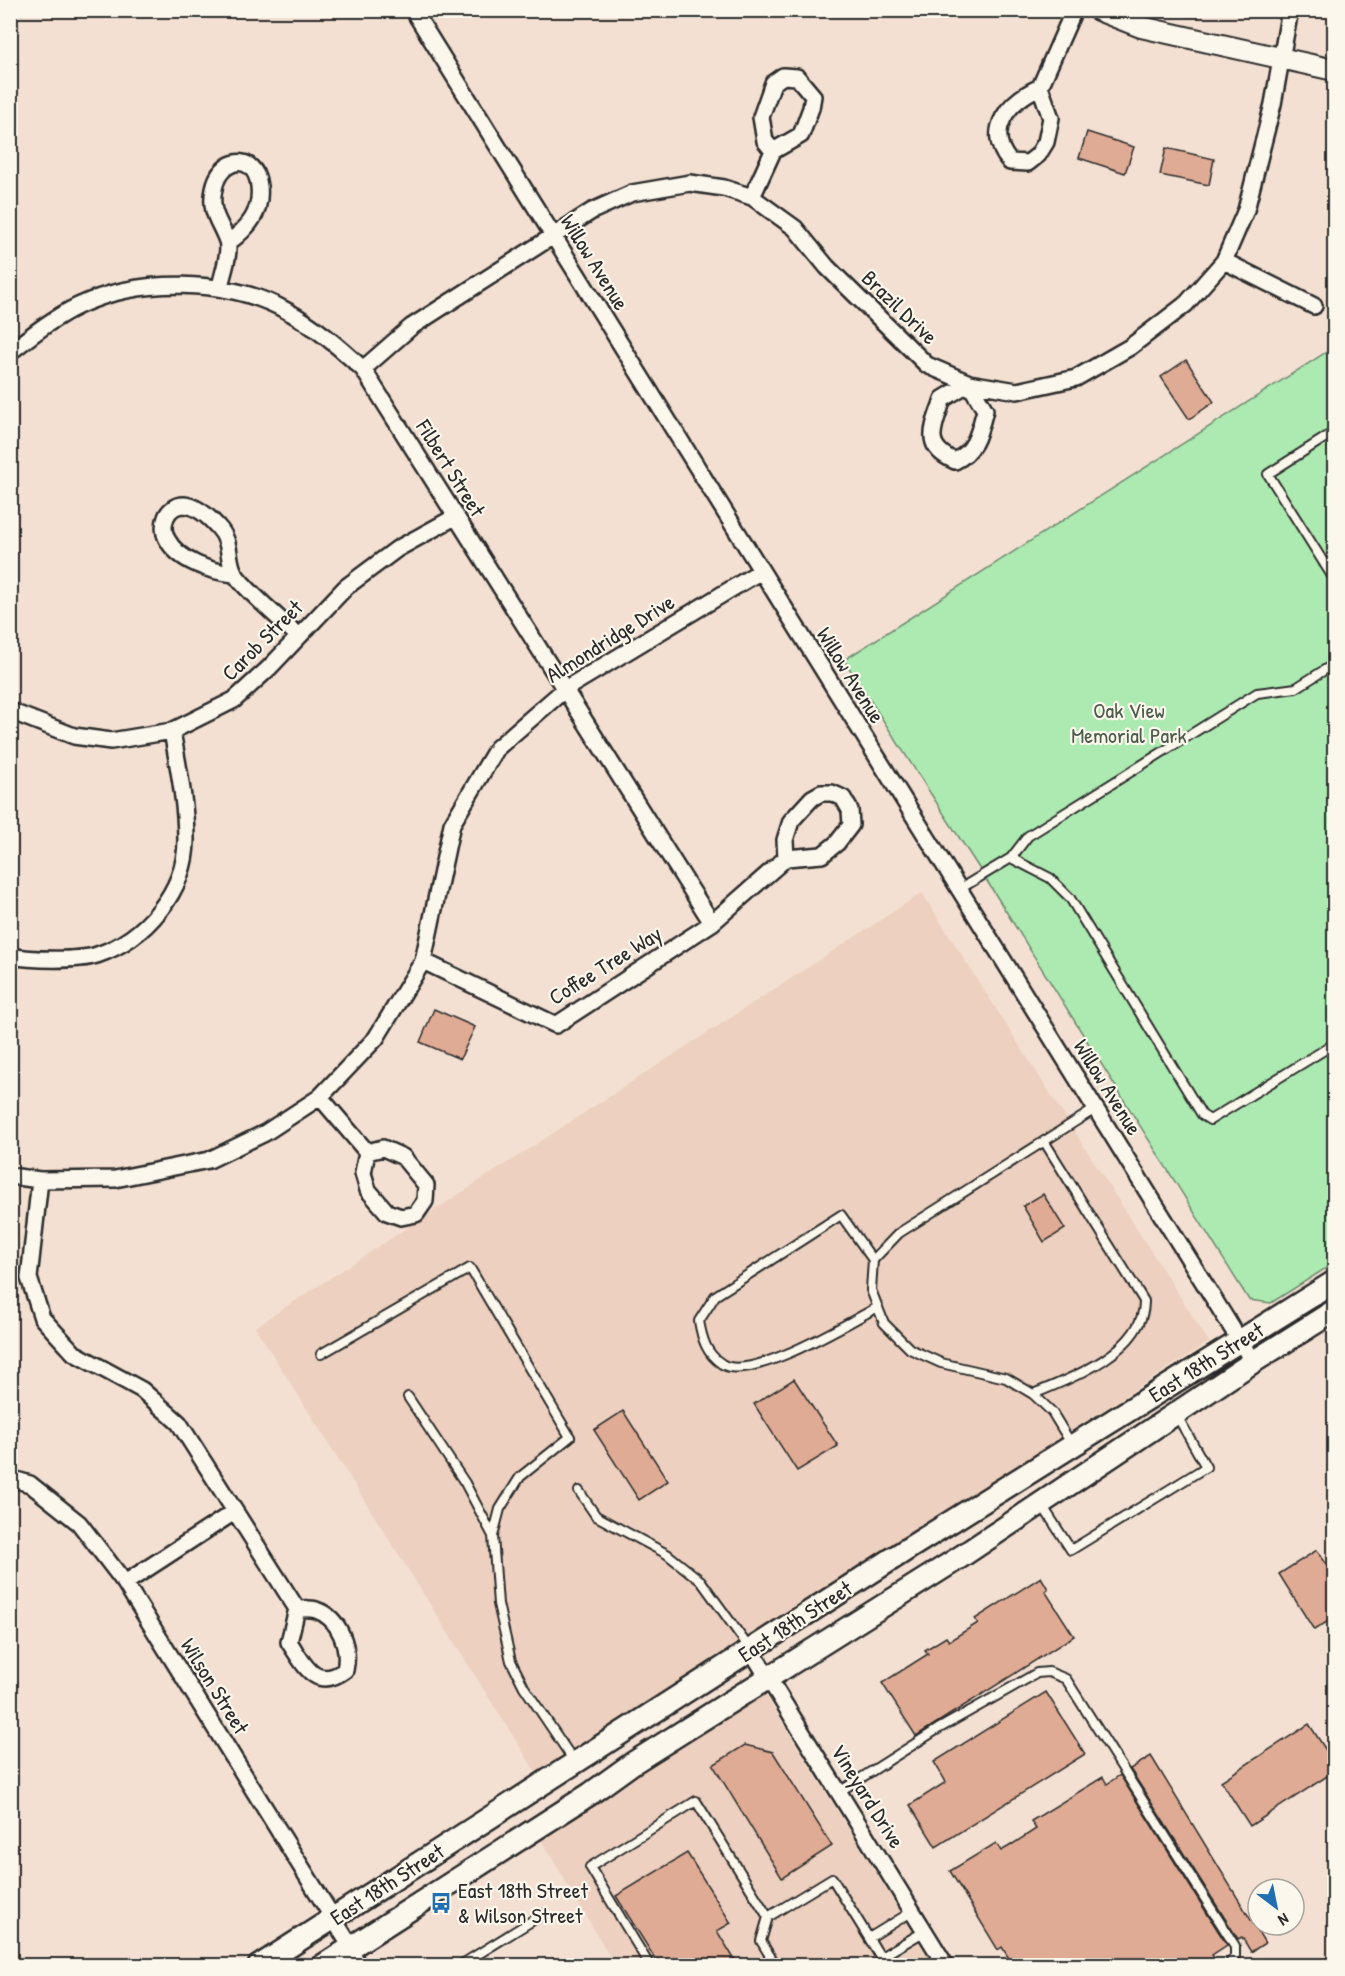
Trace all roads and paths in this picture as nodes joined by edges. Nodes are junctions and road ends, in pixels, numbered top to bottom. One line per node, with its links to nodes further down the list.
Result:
1 (413, 10): 10 (street, Willow Avenue)
2 (1074, 10): 7 (street)
3 (1098, 10): 5 (street)
4 (1290, 10): 5 (street, Brazil Drive)
5 (1282, 58): 6 (street); 12 (street, Brazil Drive)
6 (1335, 70)
7 (1040, 87): 7 (street)
8 (773, 151): 8 (street); 9 (street)
9 (752, 197): 10 (street, Brazil Drive); 17 (street, Brazil Drive)
10 (552, 237): 16 (street, Brazil Drive); 20 (street, Willow Avenue)
11 (228, 243): 11 (street); 13 (street)
12 (1224, 261): 14 (street); 17 (street, Brazil Drive)
13 (220, 287): 15 (street, Filbert Street); 16 (street, Filbert Street)
14 (1314, 306)
15 (10, 352)
16 (363, 369): 19 (street, Filbert Street)
17 (969, 383): 17 (street)
18 (1335, 432): 22 (lane)
19 (455, 517): 23 (street, Carob Street); 25 (street, Filbert Street)
20 (761, 571): 25 (street, Almondridge Drive); 30 (street, Willow Avenue)
21 (234, 574): 21 (street); 23 (street)
22 (1335, 579)
23 (298, 636): 27 (street, Carob Street)
24 (1335, 664): 29 (lane)
25 (565, 689): 31 (street, Filbert Street); 33 (street, Almondridge Drive)
26 (10, 711): 27 (street, Carob Street)
27 (172, 731): 32 (street)
28 (786, 858): 28 (street); 31 (street)
29 (1011, 858): 30 (lane); 34 (lane)
30 (958, 890): 36 (street, Willow Avenue)
31 (712, 923): 33 (street, Coffee Tree Way)
32 (10, 956)
33 (423, 961): 35 (street, Almondridge Drive)
34 (1335, 1044)
35 (320, 1097): 38 (street); 40 (street, Almondridge Drive)
36 (1095, 1109): 37 (lane); 45 (street, Willow Avenue)
37 (1044, 1141): 41 (lane); 48 (lane)
38 (367, 1152): 38 (street)
39 (10, 1176): 40 (street, Almondridge Drive)
40 (40, 1180): 55 (street)
41 (873, 1260): 43 (lane); 43 (lane)
42 (1335, 1282): 45 (main road, East 18th Street)
43 (878, 1307): 48 (lane)
44 (1335, 1311): 47 (main road, East 18th Street)
45 (1240, 1341): 47 (street, Willow Avenue); 51 (main road, East 18th Street)
46 (321, 1354): 56 (lane)
47 (1253, 1362): 50 (main road, East 18th Street)
48 (1033, 1394): 51 (lane)
49 (408, 1397): 56 (lane)
50 (1176, 1414): 54 (main road, East 18th Street); 54 (lane)
51 (1072, 1446): 59 (main road, East 18th Street)
52 (10, 1478): 57 (street, Wilson Street)
53 (579, 1491): 59 (lane)
54 (1041, 1503): 60 (main road, East 18th Street)
55 (234, 1512): 57 (street); 58 (street)
56 (494, 1536): 61 (lane)
57 (125, 1583): 66 (street, Wilson Street)
58 (297, 1609): 58 (street)
59 (751, 1650): 60 (street, Vineyard Drive); 61 (main road, East 18th Street)
60 (769, 1678): 62 (street, Vineyard Drive); 69 (main road, East 18th Street)
61 (575, 1762): 66 (main road, East 18th Street)
62 (839, 1792): 63 (street, Vineyard Drive); 79 (lane)
63 (913, 1911): 67 (street, Vineyard Drive); 68 (lane)
64 (543, 1914): 74 (lane)
65 (768, 1917): 68 (lane); 75 (lane); 76 (lane)
66 (333, 1919): 69 (street, Wilson Street); 71 (main road, East 18th Street)
67 (925, 1931): 70 (lane); 78 (street, Vineyard Drive)
68 (869, 1938): 70 (lane)
69 (351, 1947): 72 (main road, East 18th Street); 73 (lane)
70 (881, 1957): 77 (lane)
71 (259, 1965)
72 (322, 1965)
73 (364, 1965)
74 (459, 1965)
75 (650, 1965)
76 (776, 1965)
77 (886, 1965)
78 (946, 1965)
79 (1228, 1965)

